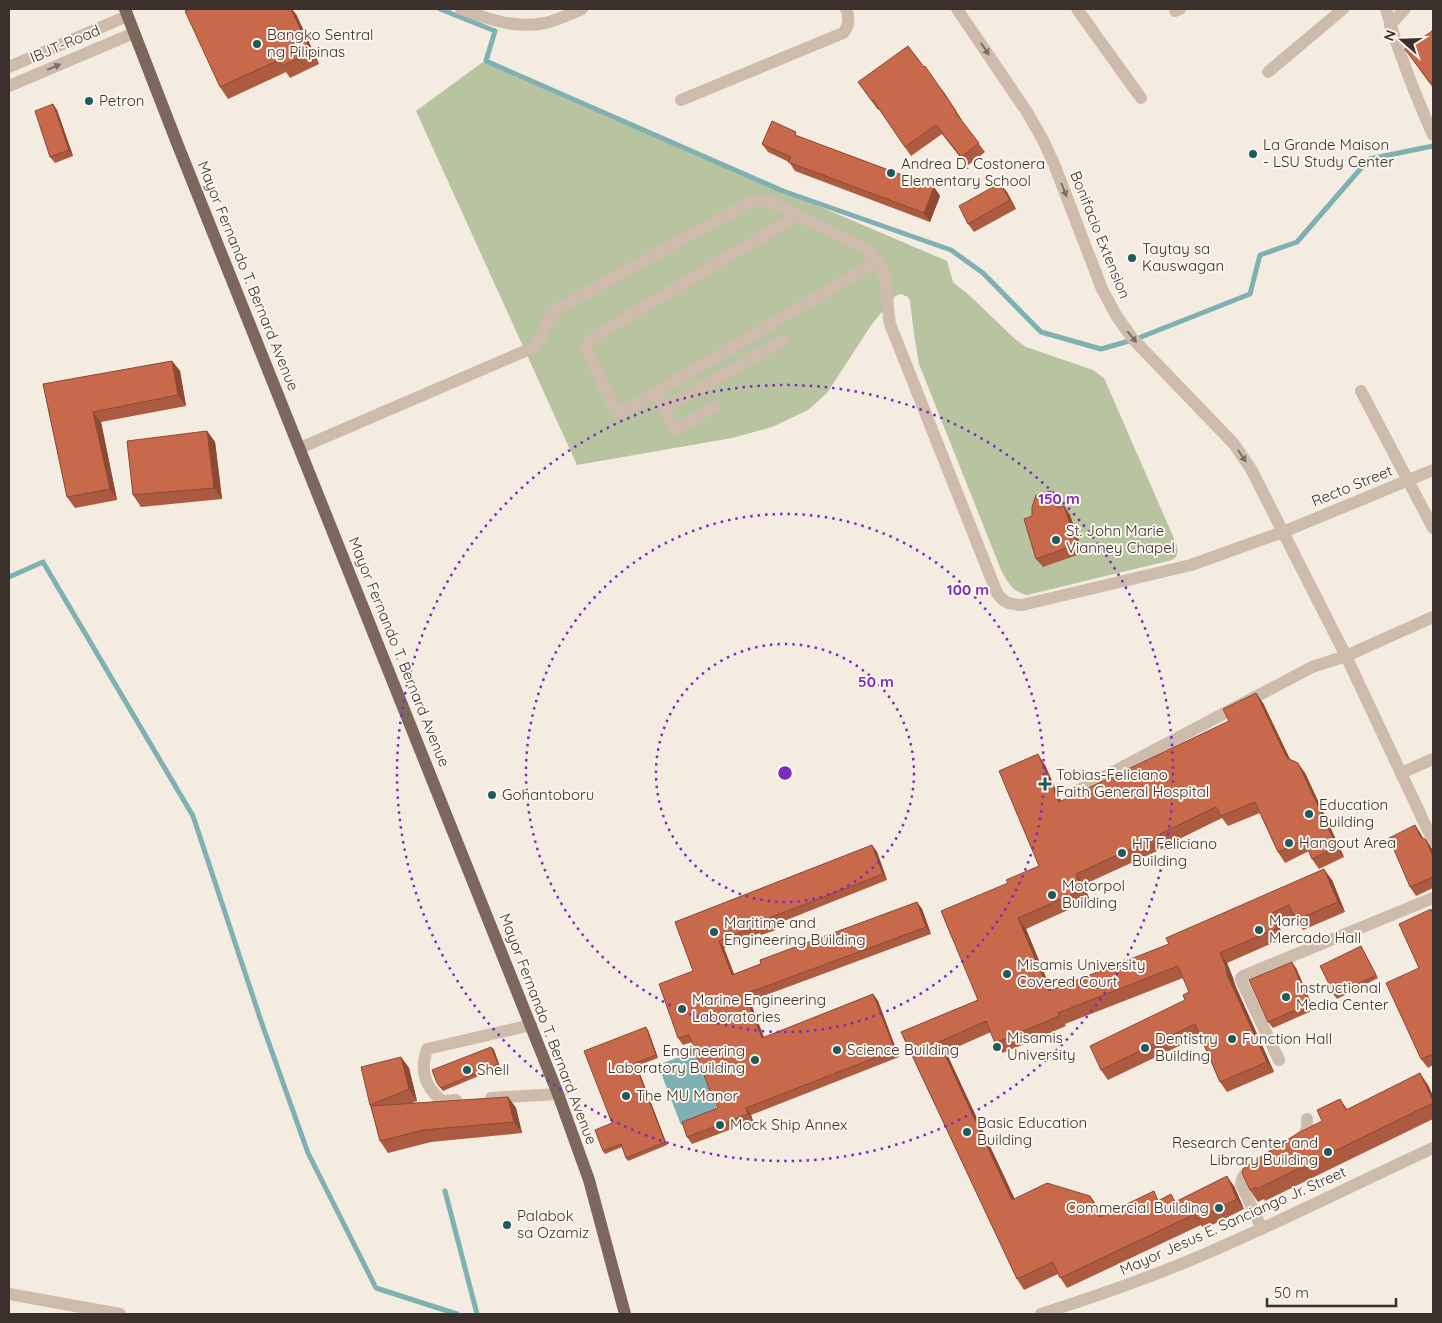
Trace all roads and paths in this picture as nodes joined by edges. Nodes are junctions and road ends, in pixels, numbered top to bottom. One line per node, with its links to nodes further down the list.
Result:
1 (461, 9): 2 (street)
2 (582, 9)
3 (846, 9): 18 (street)
4 (957, 9): 31 (street, Bonifacio Extension, one-way to 31)
5 (1077, 9): 17 (street)
6 (1343, 9): 15 (street)
7 (1386, 9): 10 (street)
8 (1405, 9): 10 (street)
9 (126, 12): 11 (main road, Mayor Fernando T. Bernard Avenue); 12 (street, IBJT-Road)
10 (1390, 25): 19 (street)
11 (134, 33): 13 (street, IBJT-Road); 27 (main road, Mayor Fernando T. Bernard Avenue)
12 (66, 42): 13 (street); 14 (street, IBJT-Road)
13 (73, 58): 16 (street, IBJT-Road, one-way to 13)
14 (9, 66)
15 (1268, 72)
16 (9, 86)
17 (1140, 98)
18 (681, 100)
19 (1433, 135)
20 (798, 215): 21 (street); 23 (street); 27 (street)
21 (878, 261): 23 (street); 31 (street, Recto Street)
22 (784, 340): 26 (street)
23 (657, 391): 26 (street)
24 (1361, 391): 29 (street)
25 (714, 407): 26 (street)
26 (665, 408)
27 (300, 448): 39 (main road, Mayor Fernando T. Bernard Avenue)
28 (1433, 470): 29 (street, Recto Street)
29 (1408, 480): 30 (street); 31 (street, Recto Street)
30 (1433, 528)
31 (1283, 532): 33 (street, Bonifacio Extension)
32 (1433, 617): 33 (street)
33 (1346, 656): 35 (street, Bonifacio Extension); 36 (street)
34 (1433, 759): 35 (street)
35 (1401, 773): 37 (street, Bonifacio Extension)
36 (1077, 791)
37 (1433, 841)
38 (1433, 898): 40 (street)
39 (531, 1025): 41 (main road, Mayor Fernando T. Bernard Avenue); 41 (street)
40 (1280, 1060)
41 (558, 1094): 49 (main road, Mayor Fernando T. Bernard Avenue)
42 (1307, 1119): 43 (street)
43 (1288, 1147)
44 (1433, 1148): 46 (street, Mayor Jesus E. Sanciango Jr. Street)
45 (1270, 1157): 46 (street)
46 (1262, 1229): 50 (street, Mayor Jesus E. Sanciango Jr. Street)
47 (9, 1294): 48 (street)
48 (120, 1314)
49 (625, 1314)
50 (1041, 1314)

